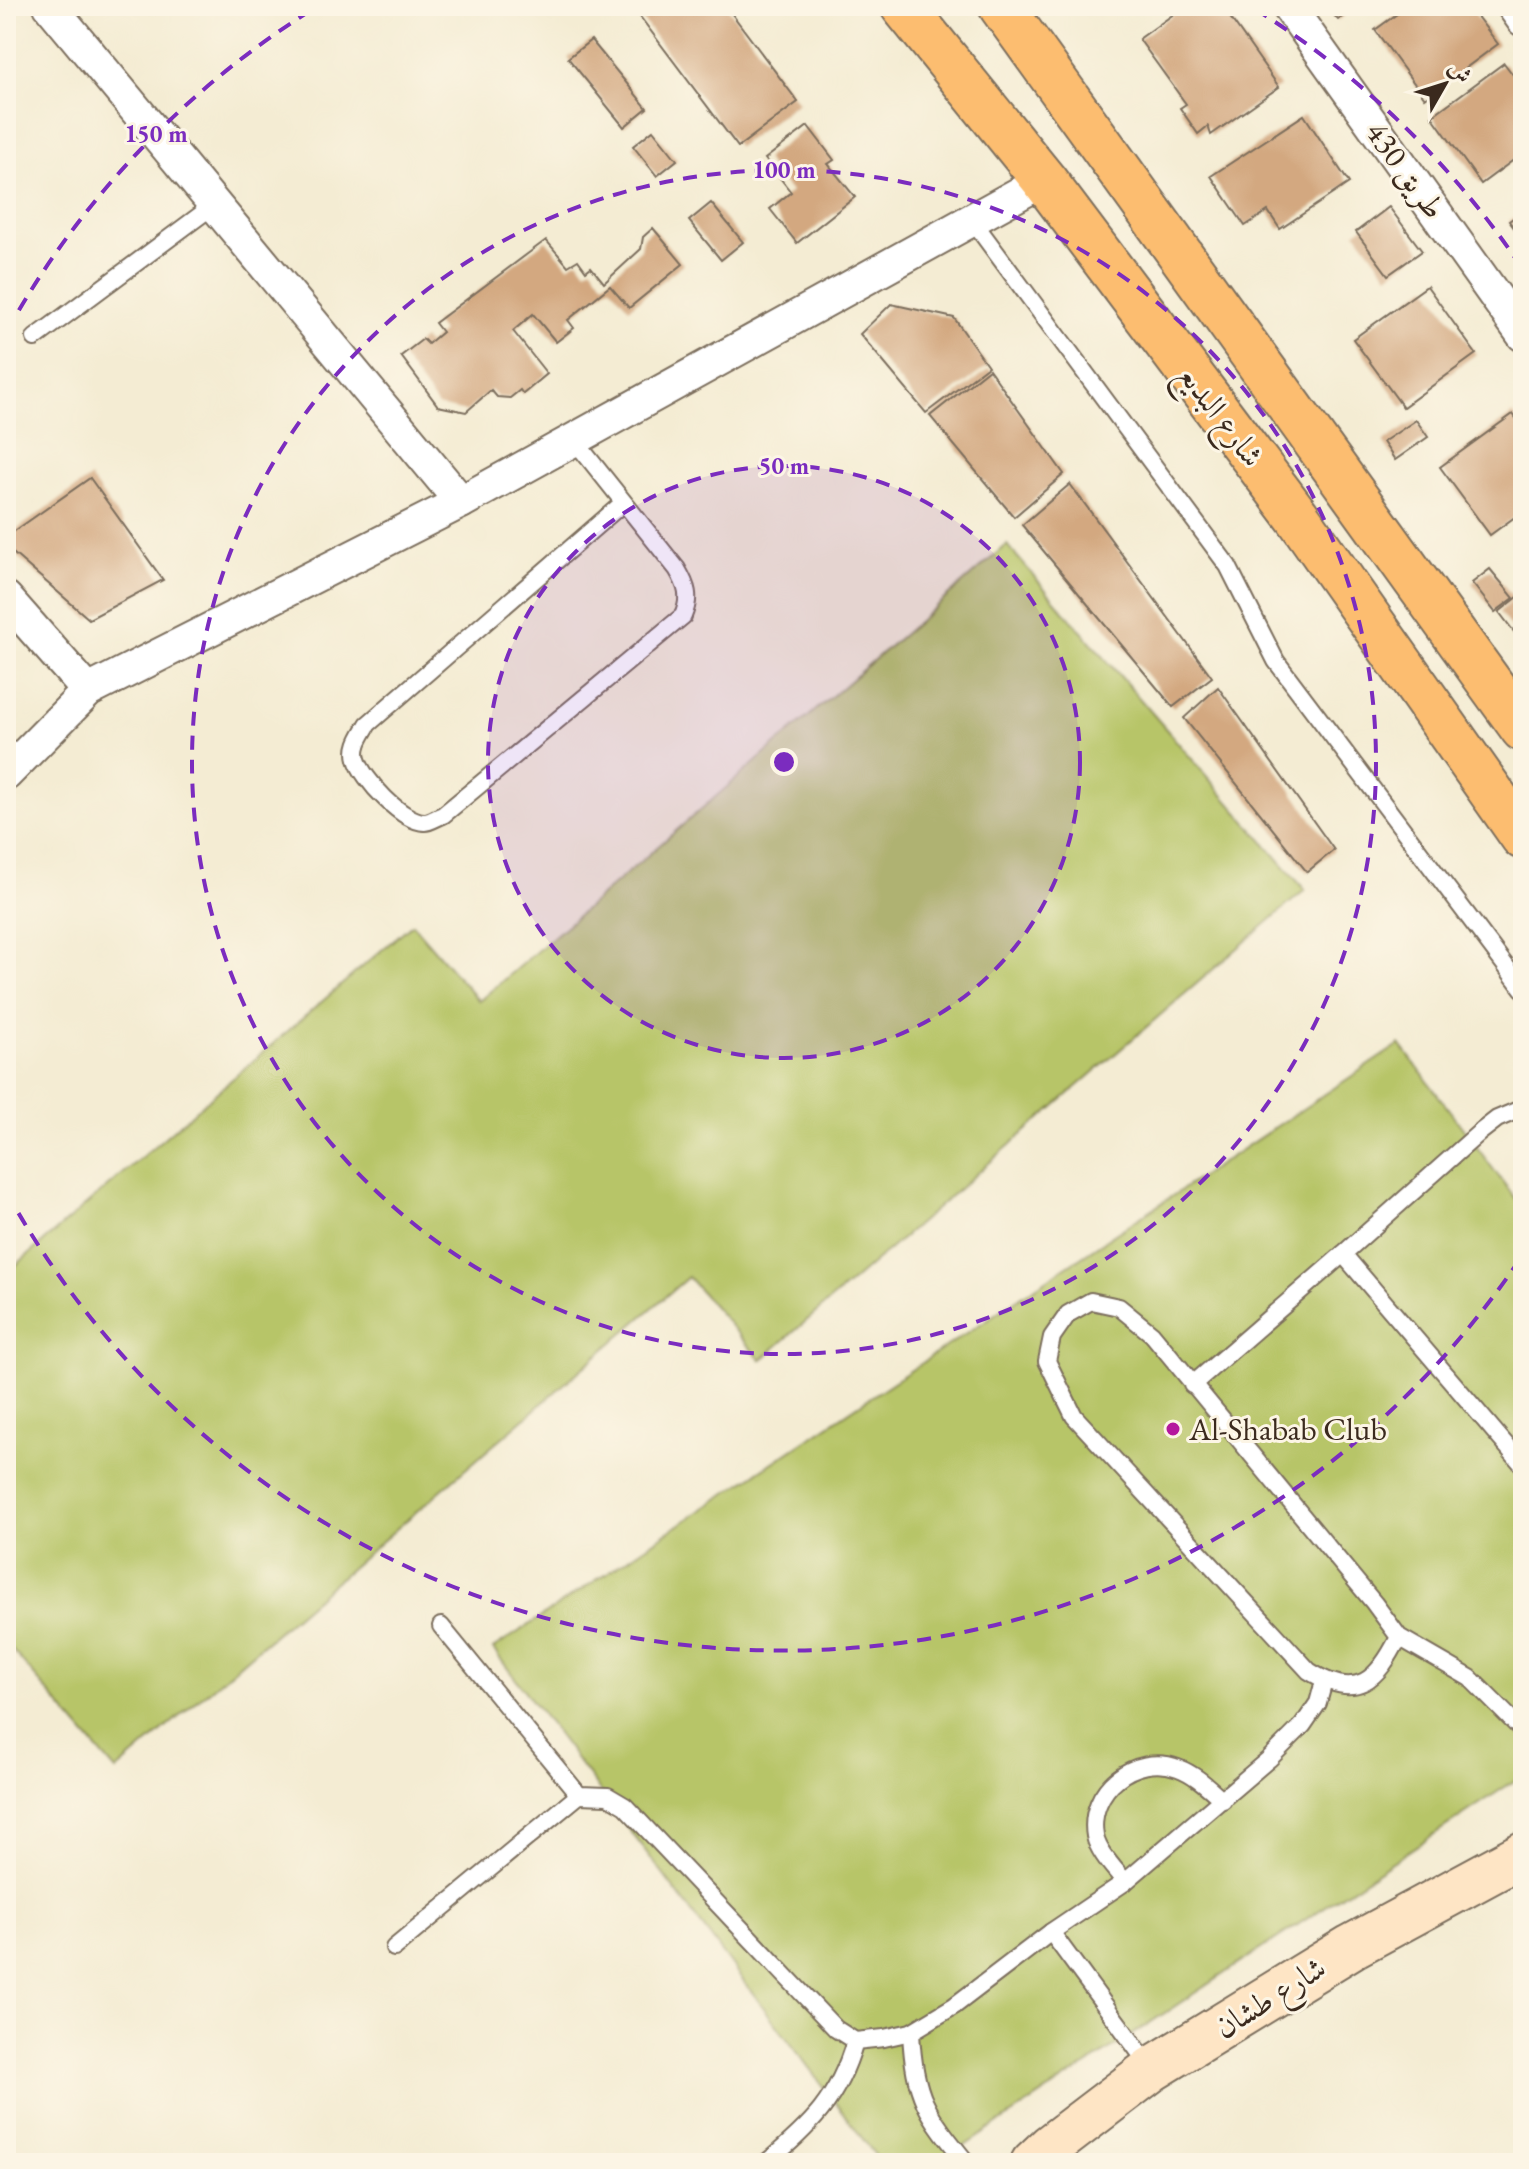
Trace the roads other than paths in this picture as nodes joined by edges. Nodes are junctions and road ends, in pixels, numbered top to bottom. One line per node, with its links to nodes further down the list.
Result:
1 (50, 6): 8 (street)
2 (903, 6): 7 (main road, شارع البديع)
3 (1001, 6): 17 (main road, شارع البديع)
4 (1288, 6): 10 (street, طريق 430)
5 (1513, 6): 6 (street)
6 (1523, 20)
7 (1044, 180): 9 (street); 19 (main road, شارع البديع)
8 (214, 205): 11 (lane); 13 (street)
9 (972, 220): 12 (street); 20 (lane)
10 (1523, 335)
11 (35, 338)
12 (575, 441): 13 (street); 14 (lane)
13 (461, 502): 16 (street)
14 (623, 503): 14 (lane)
15 (6, 598): 16 (street)
16 (88, 691): 18 (street)
17 (1523, 729)
18 (6, 774)
19 (1523, 837)
20 (1523, 989)
21 (1523, 1108): 22 (lane)
22 (1343, 1254): 23 (lane); 24 (lane)
23 (1192, 1385): 26 (lane); 27 (lane)
24 (1523, 1465)
25 (441, 1626): 29 (lane)
26 (1399, 1637): 27 (lane); 28 (lane)
27 (1324, 1681): 30 (lane)
28 (1523, 1731)
29 (579, 1795): 34 (lane); 36 (lane)
30 (1223, 1800): 32 (lane); 32 (lane)
31 (1523, 1854): 37 (street, شارع طشان)
32 (1125, 1882): 33 (lane)
33 (1051, 1932): 35 (lane); 37 (lane)
34 (394, 1948)
35 (911, 2032): 36 (lane); 39 (lane)
36 (855, 2041): 38 (lane)
37 (1152, 2069): 40 (street, شارع طشان)
38 (766, 2163)
39 (967, 2163)
40 (1033, 2163)

